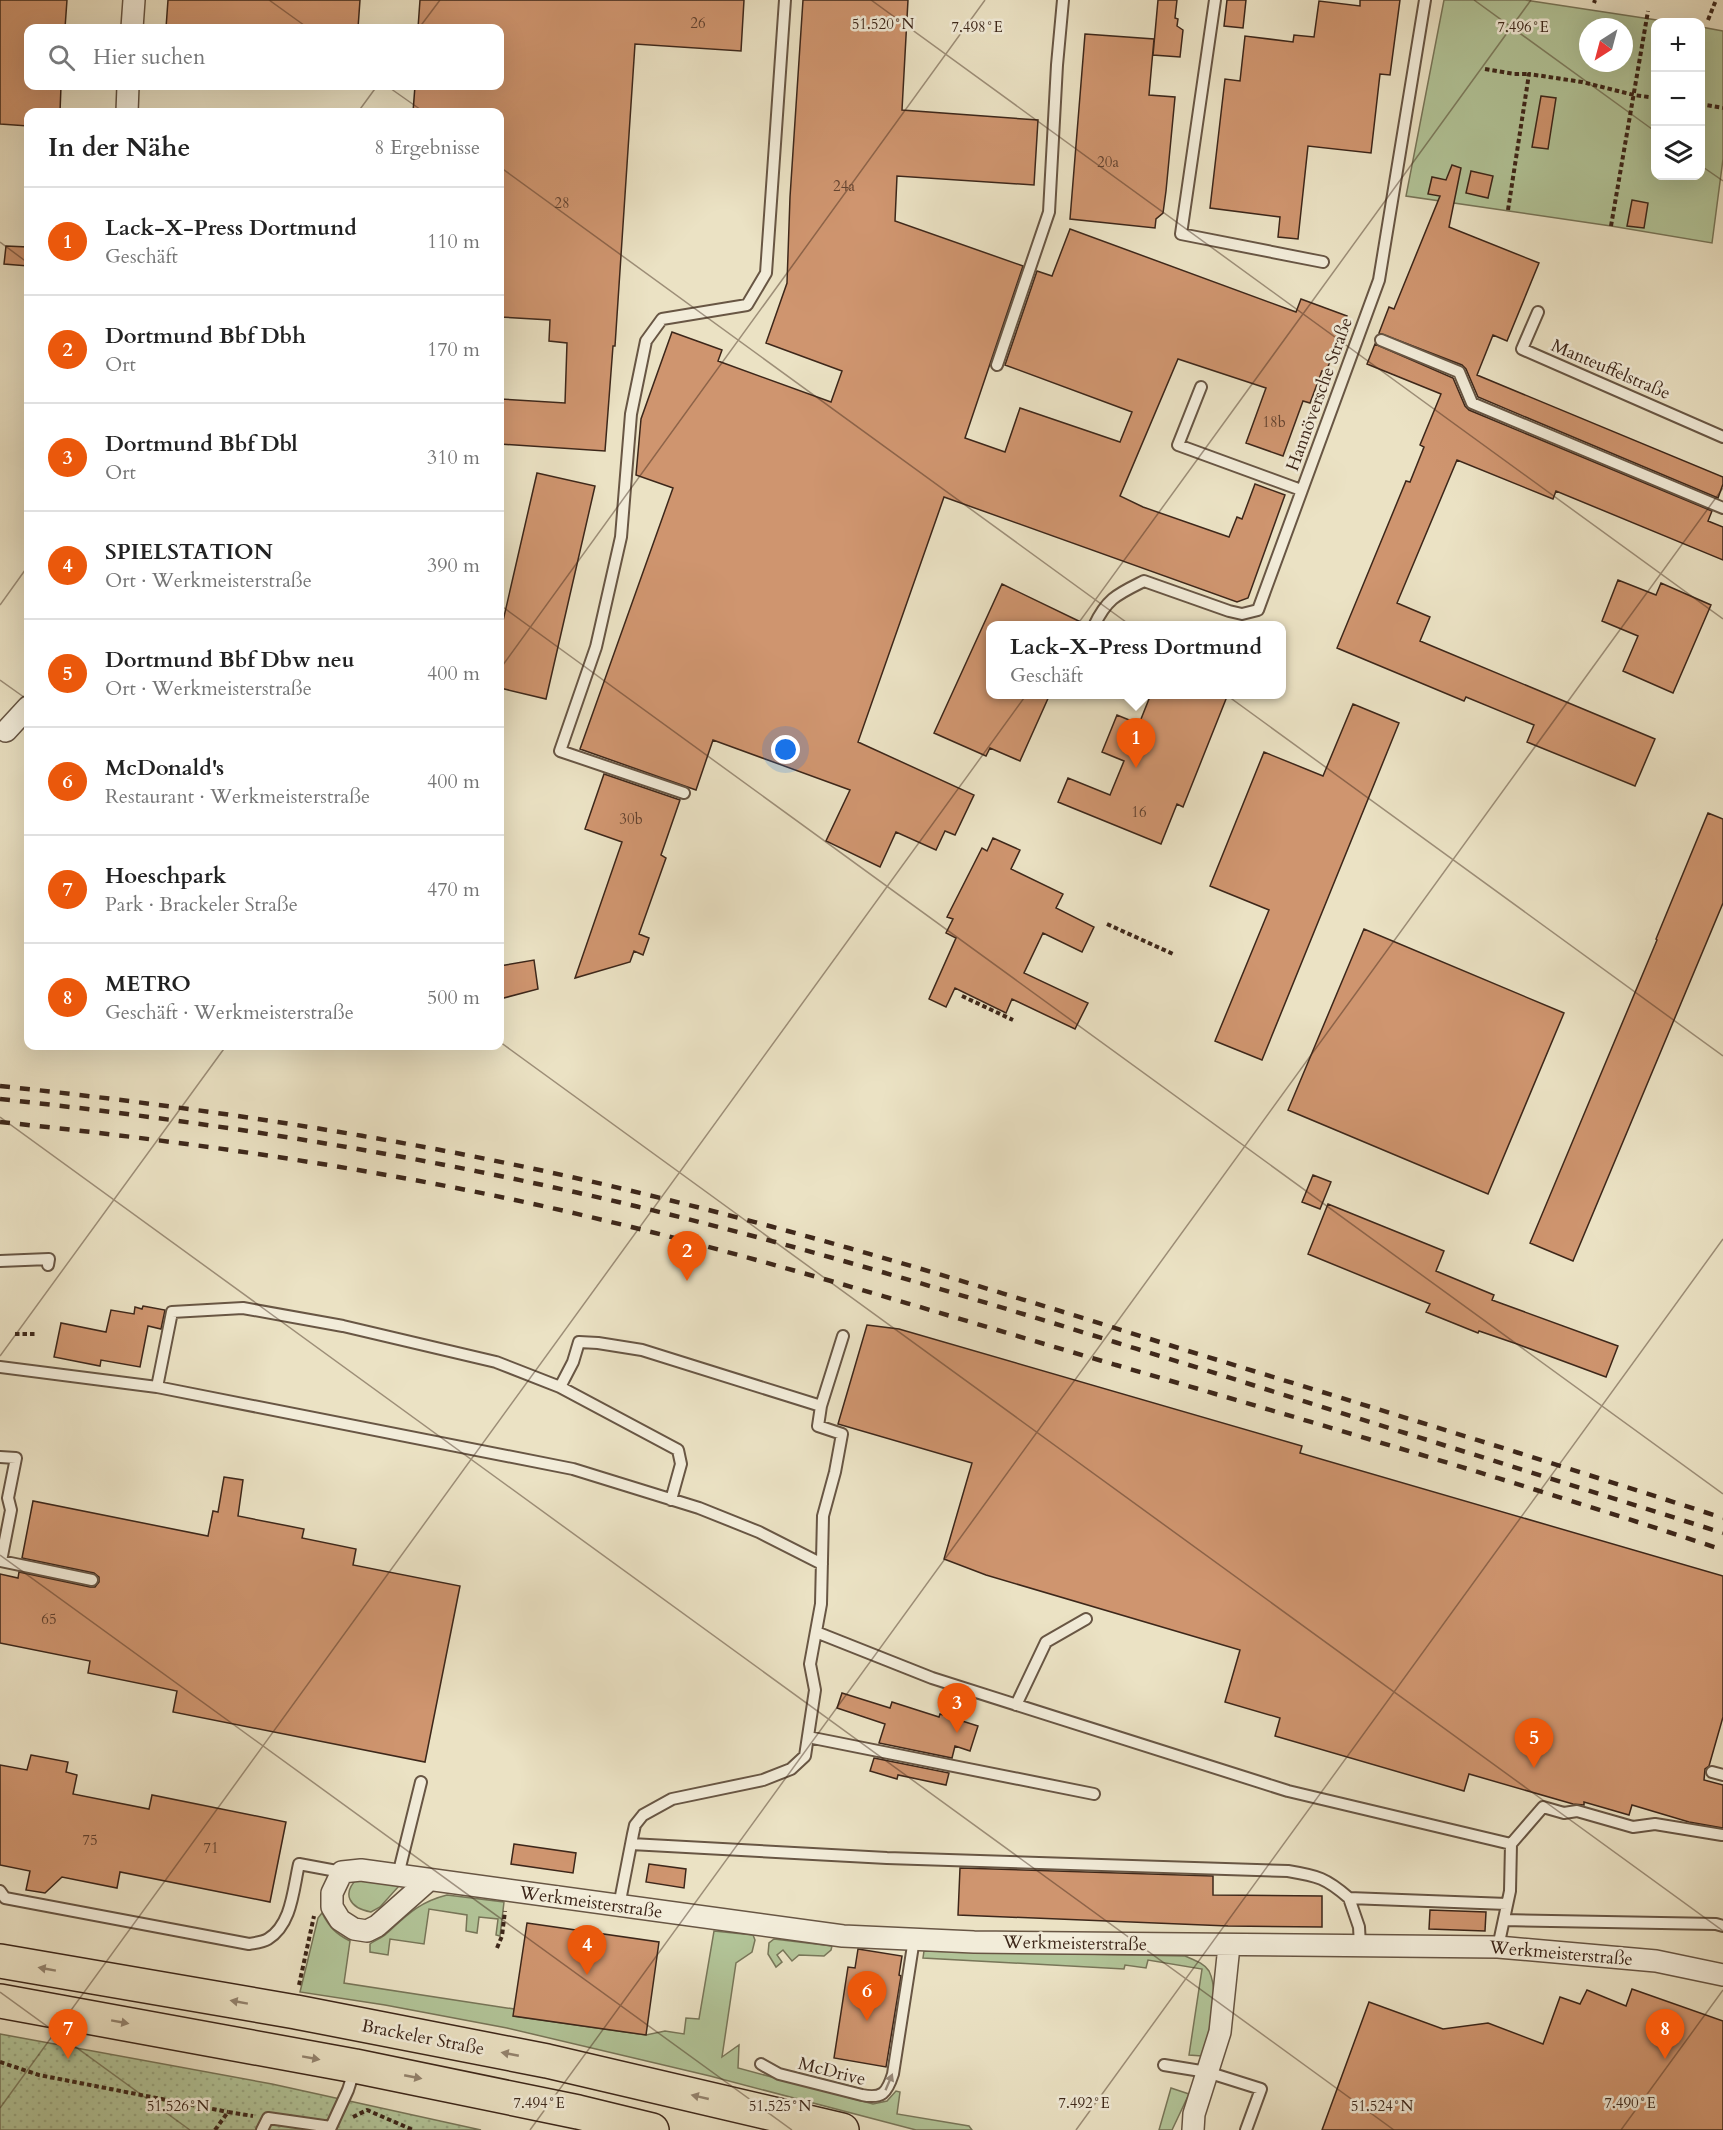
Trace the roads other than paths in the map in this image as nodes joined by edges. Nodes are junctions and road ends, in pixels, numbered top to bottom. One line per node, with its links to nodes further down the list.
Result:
1 (134, 0): 6 (street)
2 (785, 0): 20 (lane)
3 (1063, 0): 12 (lane)
4 (1215, 0): 9 (lane)
5 (1425, 0): 15 (lane, Hannöversche Straße)
6 (132, 24)
7 (128, 90): 8 (street)
8 (127, 108)
9 (1323, 262)
10 (1538, 312): 14 (lane, Manteuffelstraße)
11 (1382, 340): 16 (lane)
12 (997, 365)
13 (1201, 387): 15 (lane)
14 (1723, 437)
15 (1301, 490): 17 (lane, Hannöversche Straße)
16 (1723, 508)
17 (1096, 621)
18 (24, 711): 19 (street)
19 (6, 731)
20 (684, 793)
21 (0, 1261): 22 (lane)
22 (48, 1265)
23 (843, 1336): 27 (lane)
24 (0, 1367): 25 (lane)
25 (157, 1387): 26 (lane); 29 (lane)
26 (560, 1387): 27 (lane); 29 (lane)
27 (821, 1406): 30 (lane)
28 (0, 1457): 31 (lane)
29 (671, 1500): 30 (lane)
30 (822, 1564): 33 (lane)
31 (92, 1580)
32 (1086, 1619): 34 (lane)
33 (816, 1632): 34 (lane); 35 (lane)
34 (1016, 1705): 40 (lane)
35 (808, 1737): 37 (lane); 39 (lane)
36 (421, 1782): 42 (lane)
37 (1094, 1794)
38 (1722, 1835): 40 (lane)
39 (631, 1844): 45 (lane); 47 (lane)
40 (1511, 1845): 46 (lane)
41 (342, 1872): 42 (street, Werkmeisterstraße); 43 (street); 44 (lane)
42 (398, 1875): 43 (street, Werkmeisterstraße)
43 (429, 1880): 47 (street, Werkmeisterstraße)
44 (0, 1891)
45 (1349, 1898): 46 (lane); 51 (lane)
46 (1507, 1904): 48 (lane)
47 (619, 1906): 50 (street, Werkmeisterstraße)
48 (1504, 1920): 49 (lane); 53 (lane)
49 (1723, 1926)
50 (914, 1939): 52 (street, Werkmeisterstraße); 57 (lane, McDrive, one-way to 50)
51 (1360, 1945): 52 (street, Werkmeisterstraße); 53 (street, Werkmeisterstraße)
52 (1229, 1946): 60 (street)
53 (1498, 1947): 55 (street, Werkmeisterstraße)
54 (0, 1961): 64 (highway, Brackeler Straße, one-way to 54)
55 (1723, 1975)
56 (0, 2001): 59 (highway, one-way to 59)
57 (761, 2064)
58 (1164, 2065): 60 (lane)
59 (355, 2066): 62 (lane); 63 (highway, one-way to 63)
60 (1207, 2072): 61 (street); 65 (lane)
61 (1190, 2125)
62 (262, 2130)
63 (652, 2130)
64 (842, 2130)
65 (1246, 2130)

